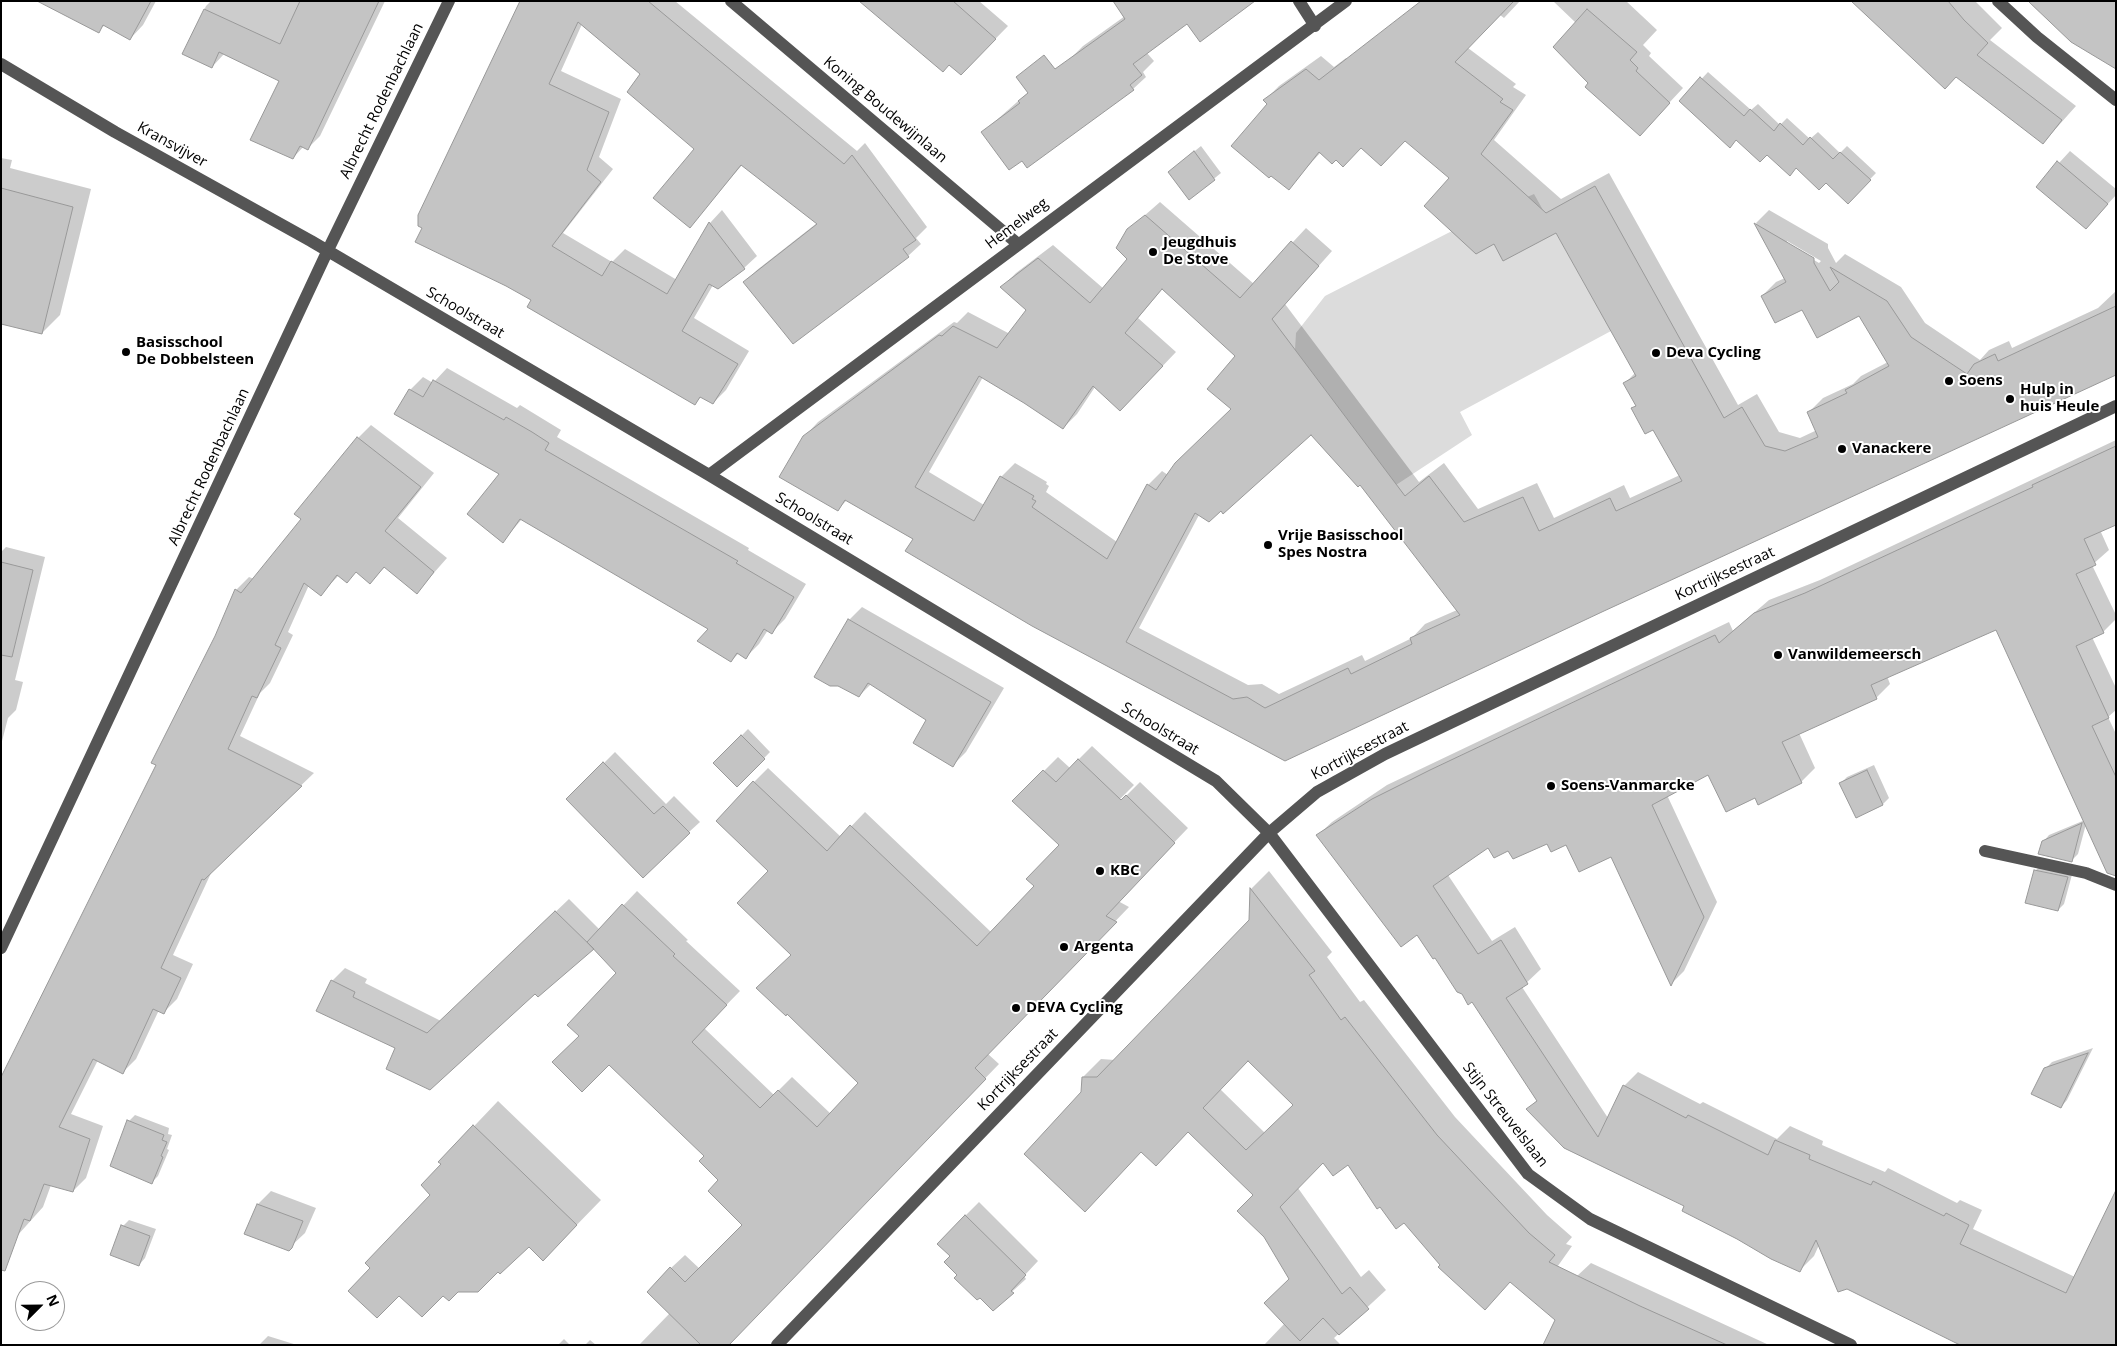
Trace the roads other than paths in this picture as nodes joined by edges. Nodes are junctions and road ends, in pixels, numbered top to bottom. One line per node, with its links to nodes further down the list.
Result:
1 (449, 1): 10 (street, Albrecht Rodenbachlaan)
2 (730, 1): 9 (street, Koning Boudewijnlaan)
3 (1299, 1): 6 (street)
4 (1346, 1): 6 (street, Hemelweg)
5 (1998, 1): 8 (street)
6 (1315, 26): 9 (street, Hemelweg)
7 (1, 64): 10 (street, Kransvijver)
8 (2116, 100)
9 (1018, 244): 12 (street, Hemelweg)
10 (328, 252): 12 (street, Schoolstraat); 16 (street, Albrecht Rodenbachlaan)
11 (2116, 406): 13 (street, Kortrijksestraat)
12 (709, 475): 13 (street, Schoolstraat)
13 (1269, 833): 17 (street, Kortrijksestraat); 18 (street, Stijn Streuvelslaan)
14 (1985, 850): 15 (street)
15 (2116, 885)
16 (1, 948)
17 (777, 1345)
18 (1851, 1345)

